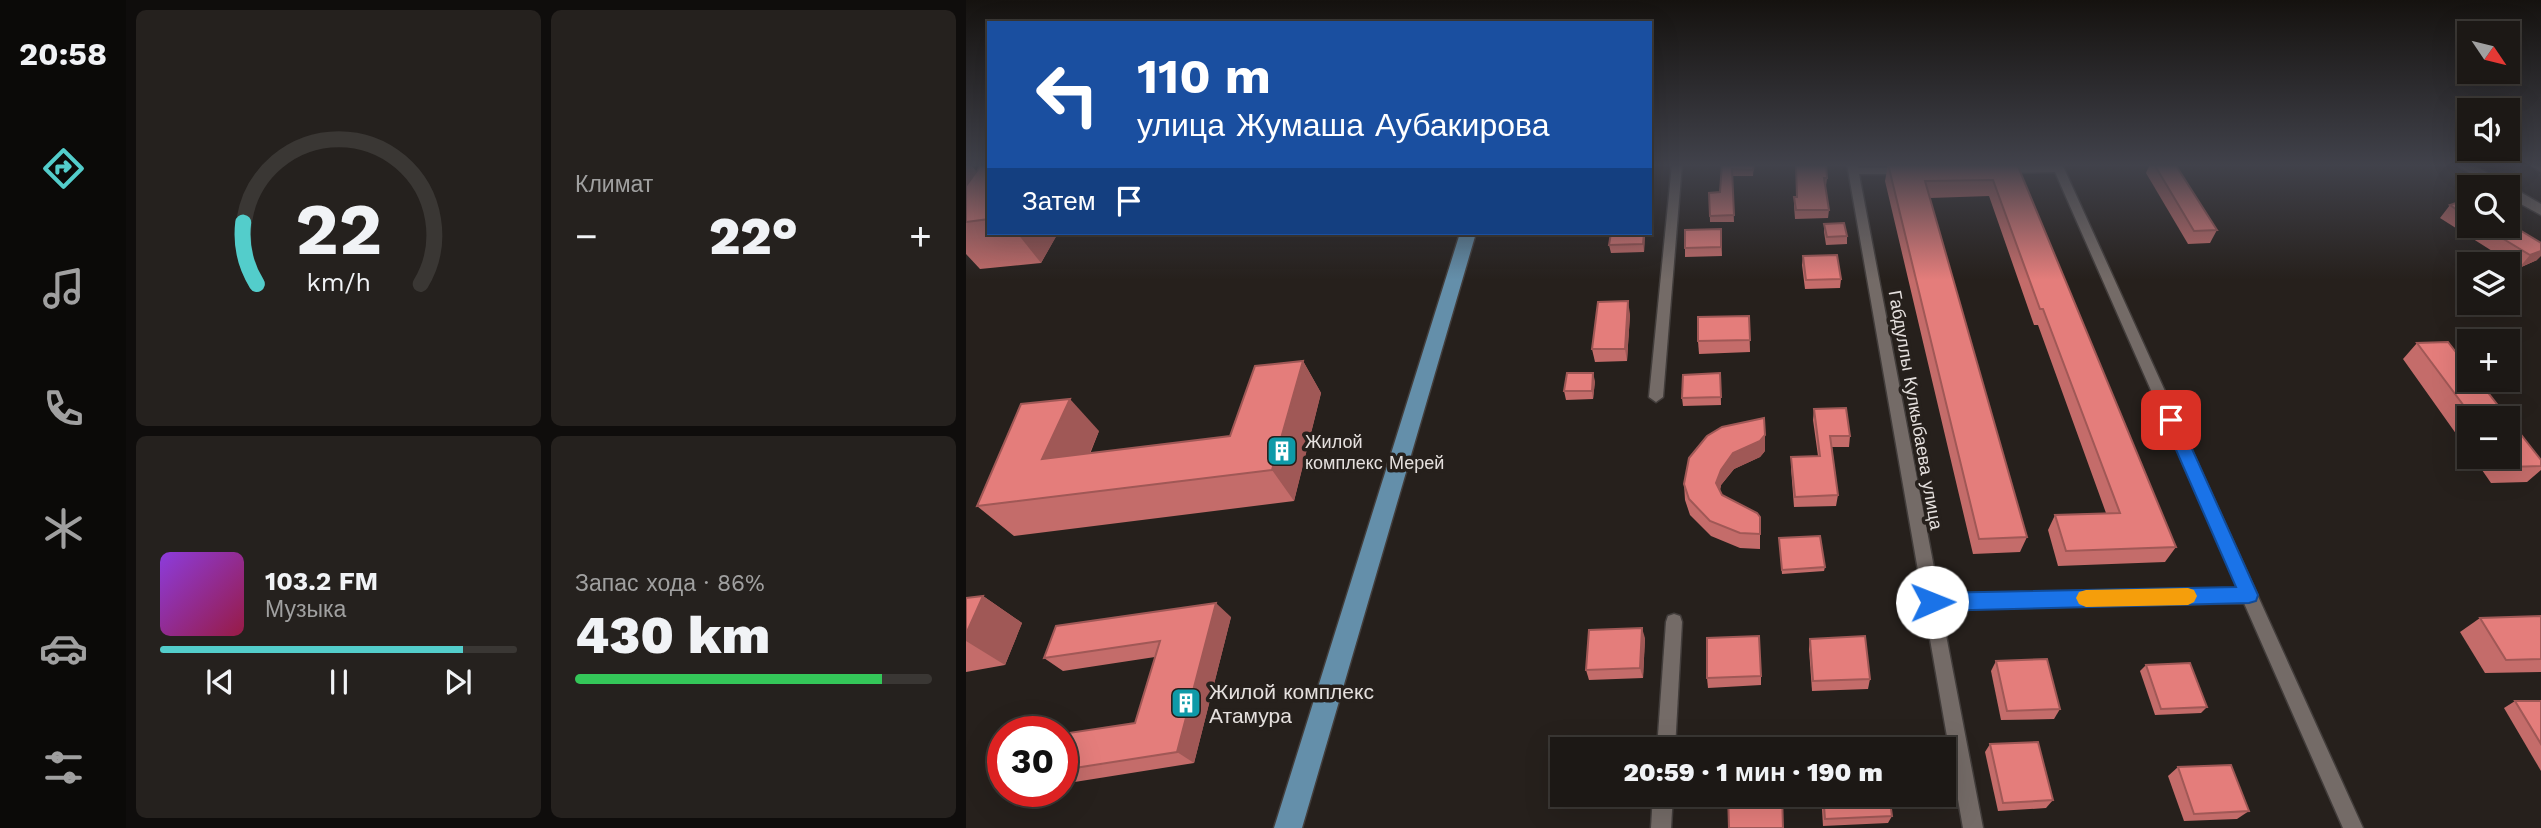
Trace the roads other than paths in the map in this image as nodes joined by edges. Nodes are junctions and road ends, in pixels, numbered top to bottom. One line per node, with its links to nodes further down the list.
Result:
1 (1674, 203): 5 (street)
2 (1859, 203): 7 (street, Габдуллы Кулкыбаева улица)
3 (2075, 203): 6 (street)
4 (1467, 235): 11 (main road)
5 (1656, 397)
6 (2249, 595): 7 (street); 14 (street)
7 (1932, 602): 13 (street, Габдуллы Кулкыбаева улица)
8 (1674, 622): 9 (street)
9 (1667, 737)
10 (1662, 807): 12 (street)
11 (1288, 828)
12 (1661, 828)
13 (1973, 828)
14 (2353, 828)

